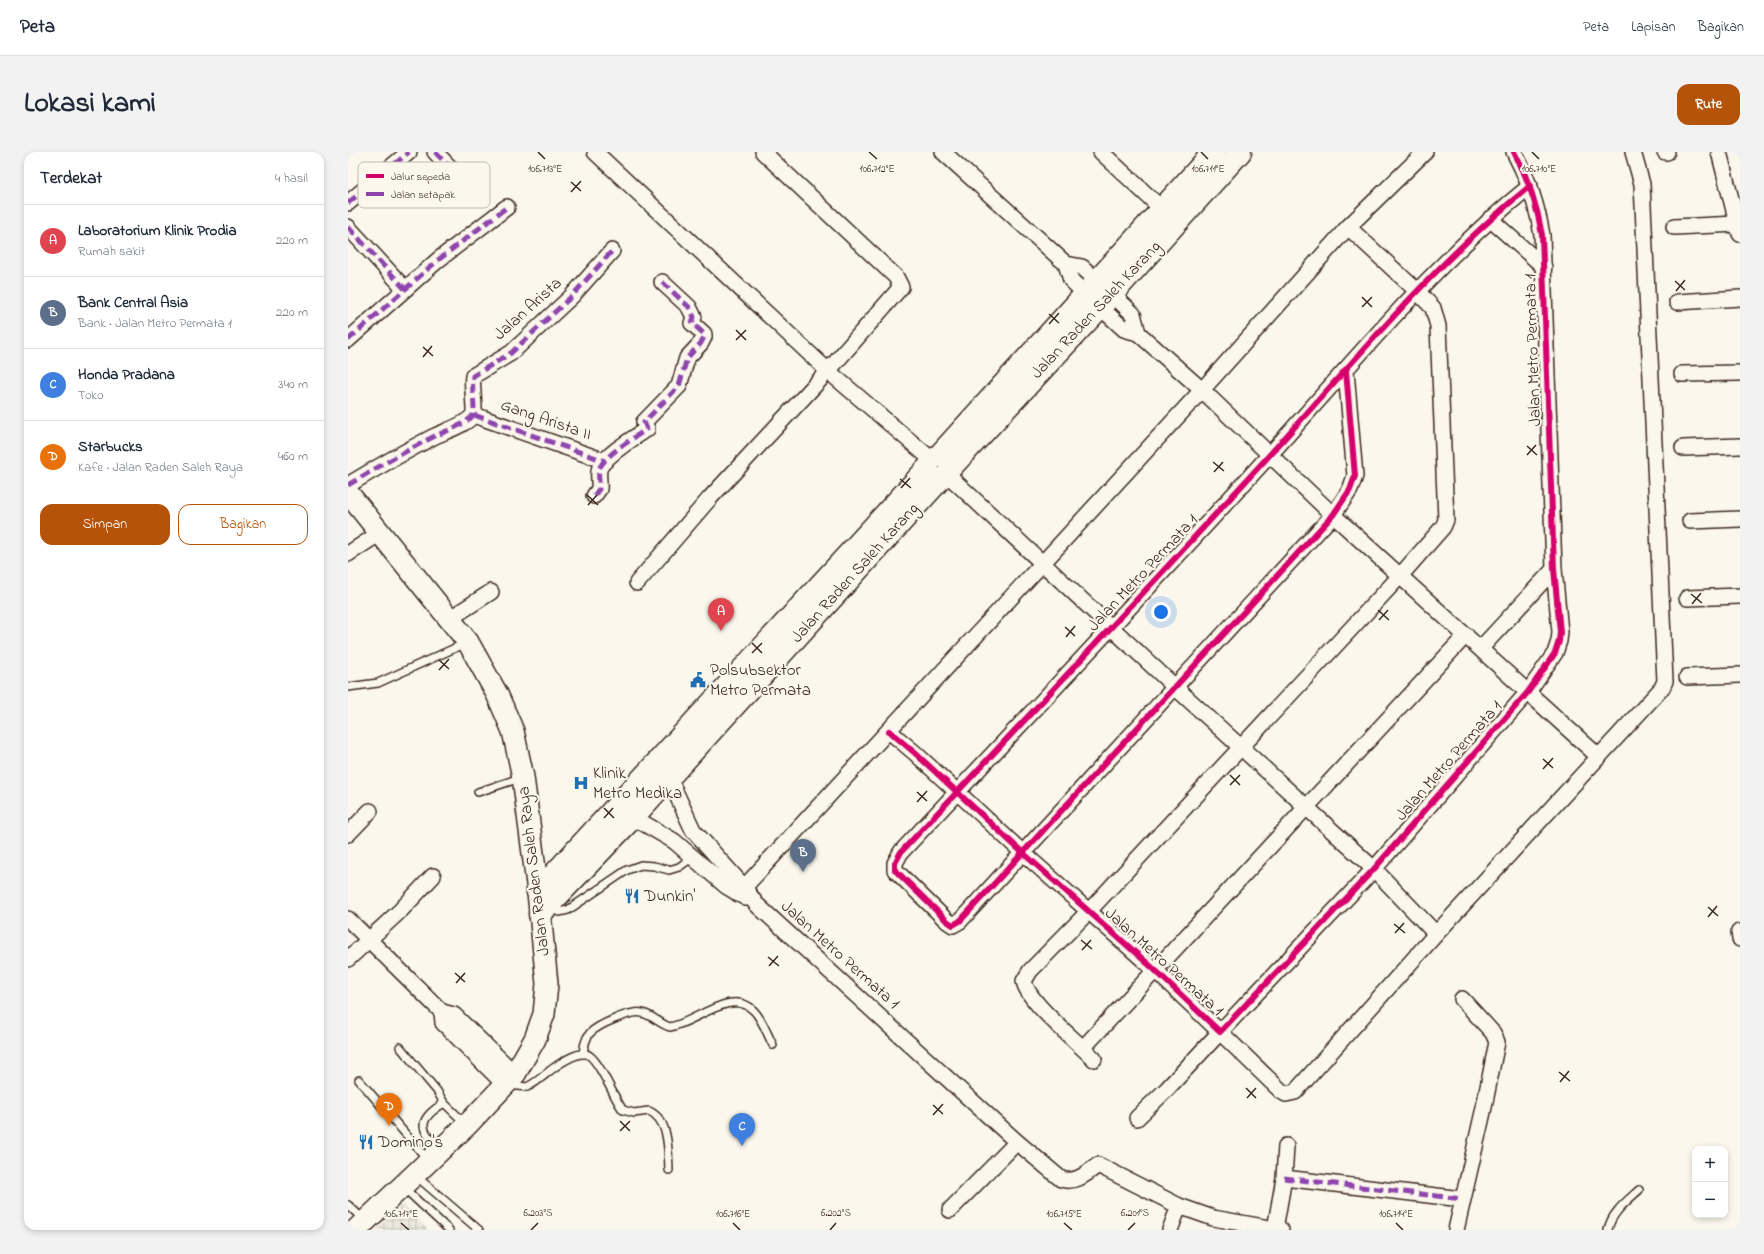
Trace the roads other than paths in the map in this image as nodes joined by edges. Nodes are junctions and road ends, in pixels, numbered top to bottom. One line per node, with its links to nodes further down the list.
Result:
1 (409, 152): 13 (street)
2 (435, 152): 14 (street)
3 (595, 152): 34 (street, Jalan Metro Permata 1)
4 (763, 152): 34 (street)
5 (943, 152): 30 (street)
6 (1101, 152): 19 (street)
7 (1214, 152): 19 (main road, Jalan Raden Saleh Karang)
8 (1240, 152): 30 (main road, Jalan Raden Saleh Karang)
9 (1425, 152): 22 (street)
10 (1514, 152): 15 (street, Jalan Metro Permata 1)
11 (1633, 152): 72 (street, Jalan Metro Permata 1)
12 (1719, 152): 24 (street)
13 (397, 162)
14 (445, 162)
15 (1530, 186): 20 (street, Jalan Metro Permata 1); 26 (street, Jalan Metro Permata 1)
16 (358, 195): 17 (street)
17 (348, 203)
18 (506, 207): 28 (street)
19 (1162, 209): 30 (main road, Jalan Raden Saleh Karang)
20 (1490, 218): 26 (street); 29 (street, Jalan Metro Permata 1)
21 (348, 227): 28 (street)
22 (1348, 227): 29 (street, Jalan Metro Permata 1); 38 (street)
23 (1674, 228): 24 (street)
24 (1738, 229)
25 (612, 251): 39 (street, Jalan Arista)
26 (1544, 267): 54 (street, Jalan Metro Permata 1)
27 (662, 282): 43 (street)
28 (405, 289): 33 (street)
29 (1417, 291): 35 (street, Jalan Metro Permata 1); 55 (street, Jalan Metro Permata 1)
30 (1098, 293): 38 (street); 44 (main road, Jalan Raden Saleh Karang)
31 (1740, 298): 32 (street)
32 (1676, 302)
33 (348, 340)
34 (828, 371): 44 (street, Jalan Metro Permata 1); 56 (street)
35 (1346, 371): 42 (street, Jalan Metro Permata 1); 48 (street, Jalan Metro Permata 1)
36 (1740, 373): 37 (street)
37 (1682, 374)
38 (1202, 390): 42 (street); 53 (street)
39 (474, 415): 43 (street, Gang Arista II); 45 (street)
40 (1740, 446): 41 (street)
41 (1683, 448)
42 (1271, 454): 48 (street); 61 (street, Jalan Metro Permata 1)
43 (605, 461): 47 (street)
44 (940, 467): 53 (street, Jalan Metro Permata 1); 73 (main road, Jalan Raden Saleh Karang)
45 (348, 485)
46 (348, 492): 51 (main road, Jalan Raden Saleh Raya)
47 (594, 496)
48 (1333, 515): 55 (street); 68 (street, Jalan Metro Permata 1)
49 (1740, 519): 50 (street)
50 (1690, 522)
51 (380, 533): 52 (street); 60 (main road, Jalan Raden Saleh Raya)
52 (348, 554)
53 (1043, 564): 61 (street, Jalan Metro Permata 1); 70 (street)
54 (1554, 569): 64 (street); 69 (street, Jalan Metro Permata 1)
55 (1400, 576): 62 (street); 71 (street, Jalan Metro Permata 1)
56 (637, 583)
57 (491, 592): 60 (street)
58 (1740, 596): 59 (street)
59 (1687, 598)
60 (449, 619): 63 (main road, Jalan Raden Saleh Raya)
61 (1112, 627): 68 (street, Jalan Metro Permata 1); 75 (street, Jalan Metro Permata 1)
62 (1466, 635): 64 (street); 77 (street, Jalan Metro Permata 1)
63 (468, 642): 67 (lane); 74 (main road, Jalan Raden Saleh Raya)
64 (1482, 648): 69 (street)
65 (1740, 675): 66 (street)
66 (1687, 677)
67 (348, 687)
68 (1176, 688): 71 (street, Jalan Metro Permata 1); 81 (street, Jalan Metro Permata 1)
69 (1528, 692): 72 (street); 83 (street, Jalan Metro Permata 1)
70 (889, 731): 75 (street, Jalan Metro Permata 1); 85 (street)
71 (1241, 747): 77 (street, Jalan Metro Permata 1); 87 (street, Jalan Metro Permata 1)
72 (1599, 757): 90 (street, Jalan Metro Permata 1)
73 (662, 772): 79 (main road, Jalan Raden Saleh Karang); 85 (street, Jalan Metro Permata 1)
74 (522, 777): 76 (lane); 86 (main road, Jalan Raden Saleh Raya)
75 (956, 791): 81 (street, Jalan Metro Permata 1); 81 (street, Jalan Metro Permata 1)
76 (478, 792)
77 (1307, 808): 83 (street, Jalan Metro Permata 1); 94 (street, Jalan Metro Permata 1)
78 (370, 811): 80 (street)
79 (625, 812): 82 (street, Jalan Metro Permata 1); 86 (main road, Jalan Raden Saleh Karang)
80 (348, 834)
81 (1023, 853): 87 (street, Jalan Metro Permata 1)
82 (693, 857): 85 (street, Jalan Metro Permata 1); 86 (lane)
83 (1374, 869): 90 (street, Jalan Metro Permata 1); 96 (street, Jalan Metro Permata 1)
84 (433, 876): 92 (street)
85 (741, 891): 107 (street, Jalan Metro Permata 1)
86 (541, 905): 103 (main road, Jalan Raden Saleh Raya)
87 (1088, 912): 94 (street, Jalan Metro Permata 1); 99 (street, Jalan Metro Permata 1)
88 (348, 919): 92 (street)
89 (1740, 932): 91 (street)
90 (1436, 934): 96 (street, Jalan Metro Permata 1)
91 (1740, 939)
92 (368, 941): 93 (street); 103 (street)
93 (348, 959)
94 (1155, 970): 96 (street, Jalan Metro Permata 1); 99 (street, Jalan Metro Permata 1)
95 (1462, 998): 113 (street)
96 (1220, 1032): 105 (street, Jalan Metro Permata 1)
97 (773, 1045): 100 (lane)
98 (400, 1047): 104 (lane)
99 (1083, 1048): 101 (street, Jalan Metro Permata 1)
100 (583, 1054): 103 (lane); 110 (lane)
101 (1094, 1059)
102 (359, 1080): 109 (lane)
103 (510, 1080): 106 (main road, Jalan Raden Saleh Raya)
104 (444, 1103): 106 (lane); 109 (lane)
105 (1137, 1118)
106 (467, 1126): 109 (main road, Jalan Raden Saleh Raya)
107 (1017, 1142): 115 (street, Jalan Metro Permata 1); 116 (street)
108 (1286, 1146): 111 (street)
109 (422, 1169): 117 (main road, Jalan Raden Saleh Raya); 118 (lane); 119 (lane)
110 (669, 1170)
111 (1284, 1178): 113 (street); 121 (street)
112 (1639, 1190): 123 (lane)
113 (1462, 1199): 122 (street)
114 (348, 1205): 117 (lane)
115 (1179, 1206): 120 (street); 121 (street, Jalan Metro Permata 1)
116 (950, 1210)
117 (361, 1226)
118 (449, 1230)
119 (479, 1230)
120 (1170, 1230)
121 (1278, 1230)
122 (1456, 1230)
123 (1608, 1230)

